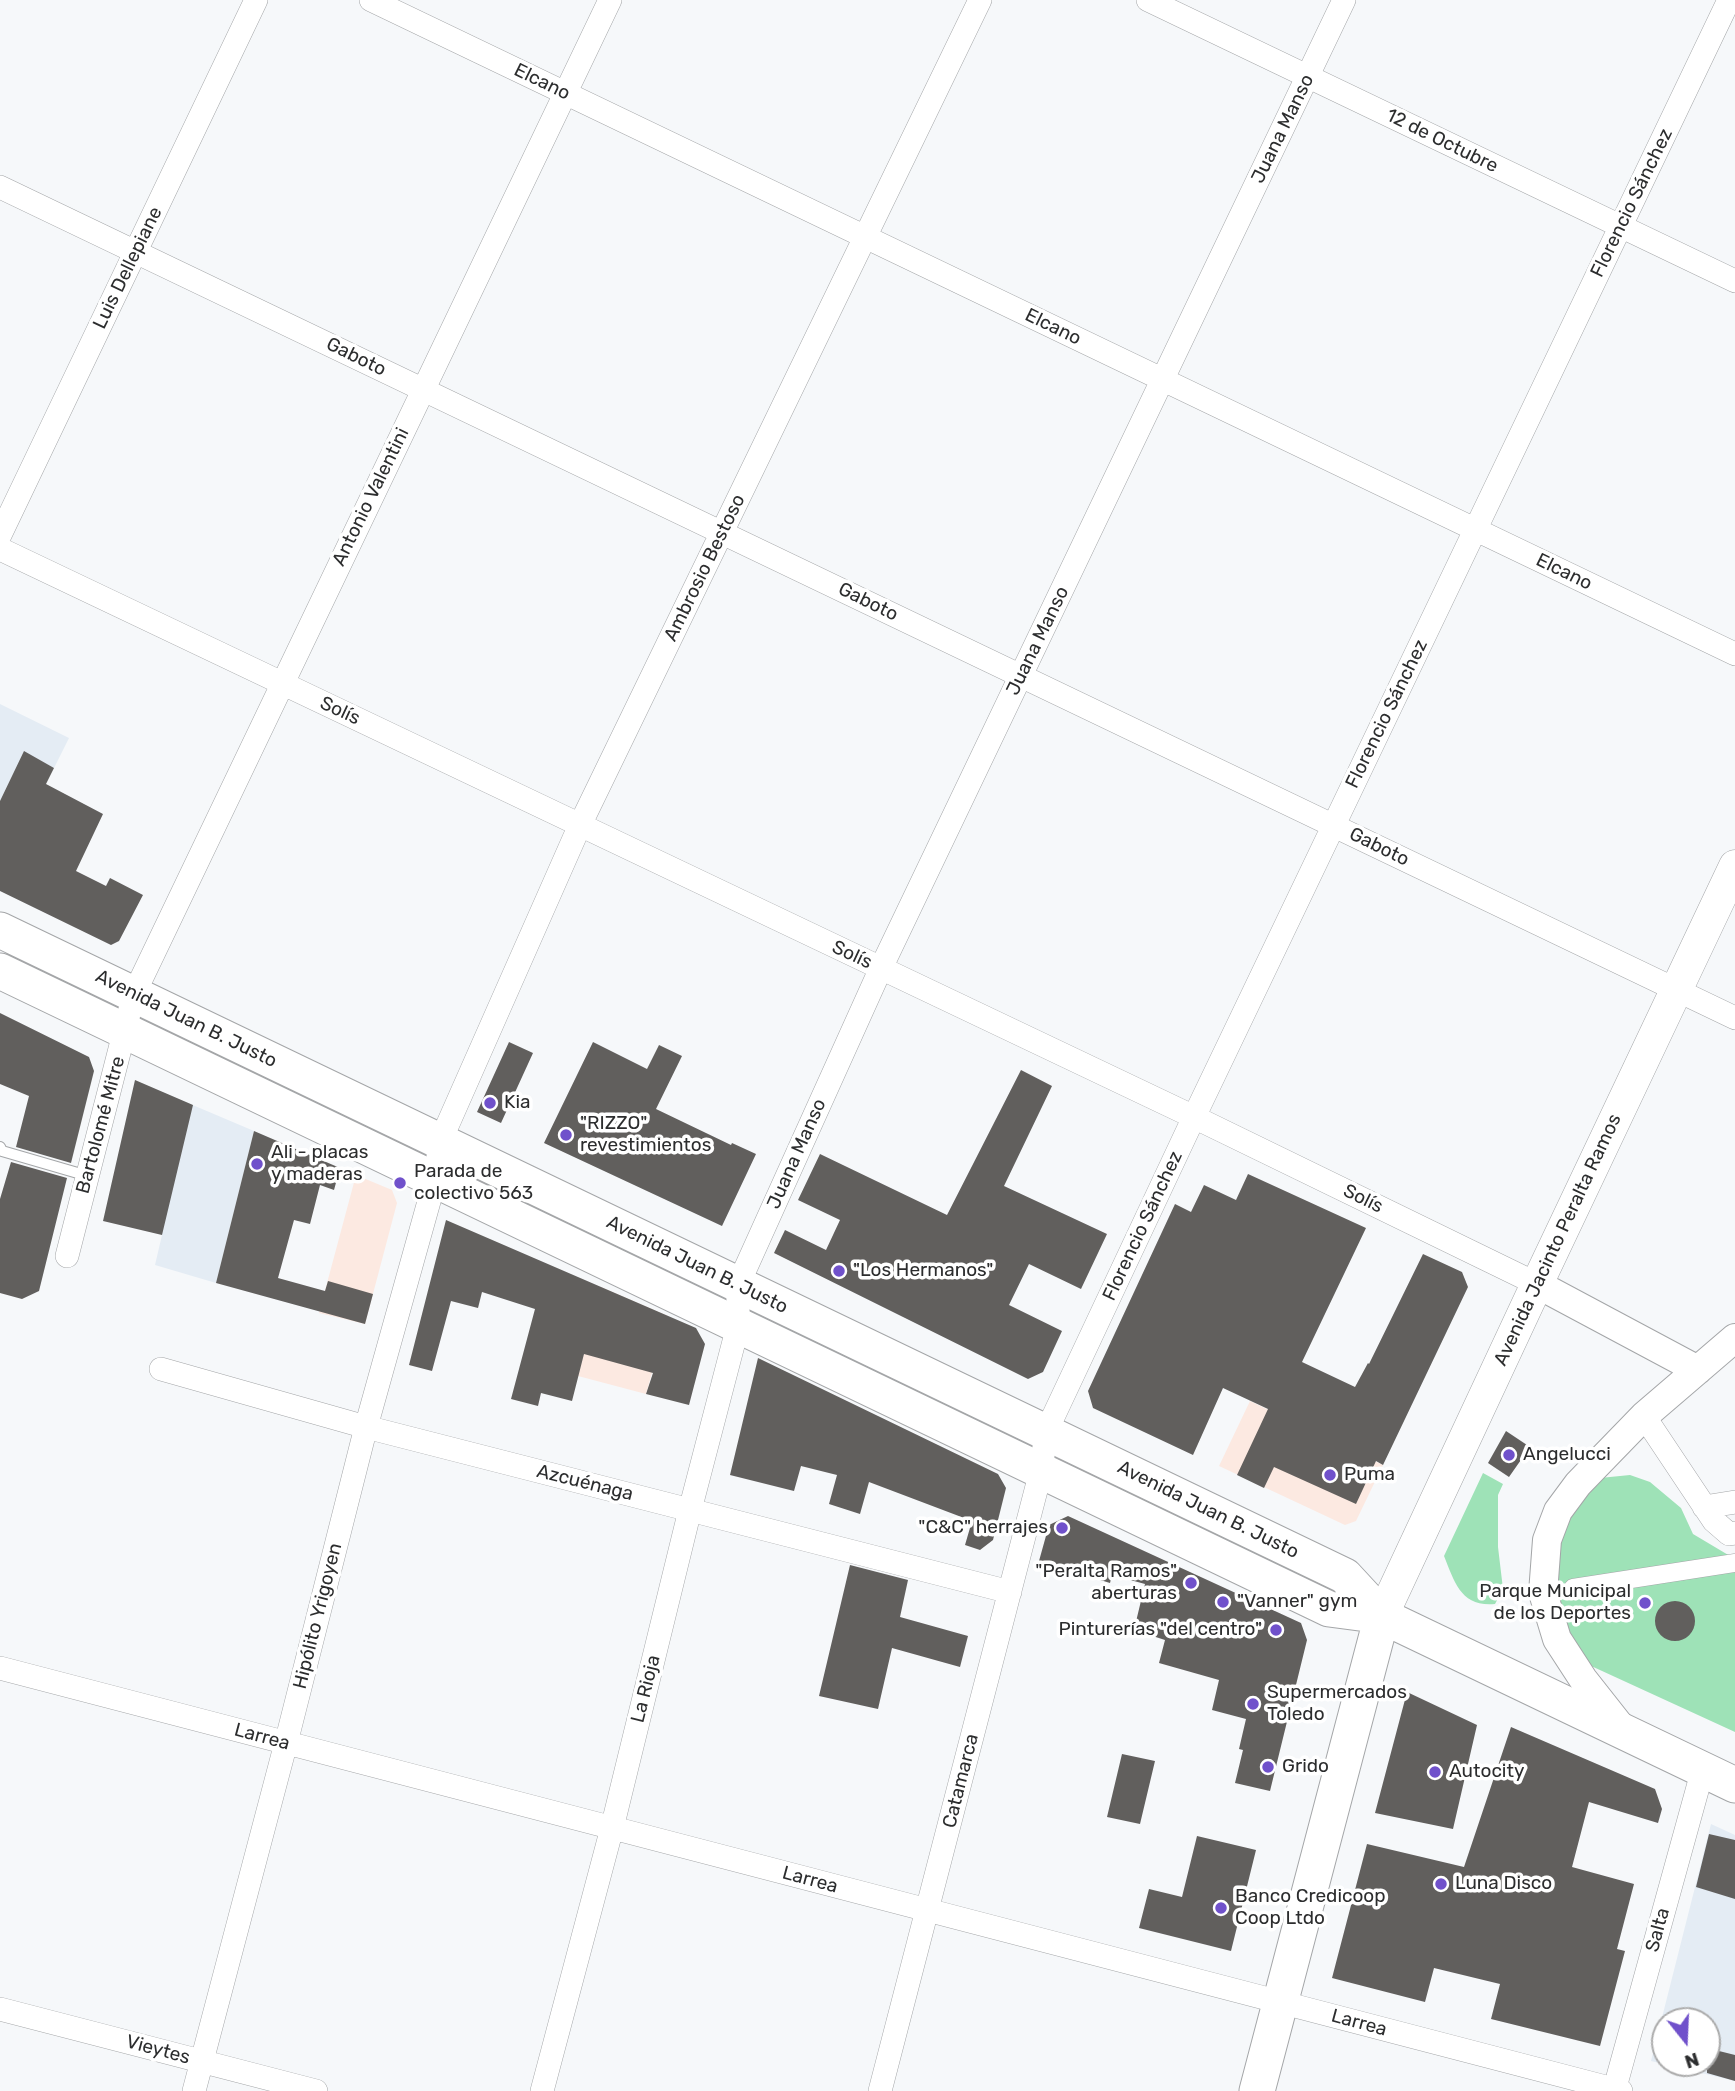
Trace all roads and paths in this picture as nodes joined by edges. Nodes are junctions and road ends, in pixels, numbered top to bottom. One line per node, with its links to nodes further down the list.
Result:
1 (256, 0): 13 (street, Luis Dellepiane)
2 (371, 0): 9 (street, Elcano)
3 (610, 0): 9 (street, Antonio Valentini)
4 (980, 0): 12 (street, Ambrosio Bestoso)
5 (1148, 0): 8 (street, 12 de Octubre)
6 (1344, 0): 8 (street, Juana Manso)
7 (1730, 0): 11 (street, Florencio Sánchez)
8 (1308, 77): 11 (street, 12 de Octubre); 15 (street, Juana Manso)
9 (565, 93): 12 (street, Elcano); 16 (street, Antonio Valentini)
10 (0, 187): 13 (street, Gaboto)
11 (1621, 226): 14 (street, 12 de Octubre); 17 (street, Florencio Sánchez)
12 (866, 237): 15 (street, Elcano); 18 (street, Ambrosio Bestoso)
13 (136, 252): 16 (street, Gaboto); 19 (street, Luis Dellepiane)
14 (1735, 281)
15 (1163, 380): 17 (street, Elcano); 22 (street, Juana Manso)
16 (423, 389): 18 (street, Gaboto); 23 (street, Antonio Valentini)
17 (1476, 530): 21 (street, Elcano); 25 (street, Florencio Sánchez)
18 (722, 533): 22 (street, Gaboto); 24 (street, Ambrosio Bestoso)
19 (0, 536)
20 (0, 550): 23 (street, Solís)
21 (1735, 654)
22 (1021, 676): 25 (street, Gaboto); 28 (street, Juana Manso)
23 (282, 683): 24 (street, Solís); 31 (street, Antonio Valentini)
24 (580, 825): 28 (street, Solís); 35 (street, Ambrosio Bestoso)
25 (1334, 826): 30 (street, Gaboto); 34 (street, Florencio Sánchez)
26 (1735, 866): 30 (main road, Avenida Jacinto Peralta Ramos)
27 (0, 930): 31 (main road, Avenida Juan B. Justo)
28 (881, 968): 34 (street, Solís); 41 (street, Juana Manso)
29 (0, 971): 33 (main road, Avenida Juan B. Justo)
30 (1676, 989): 32 (street, Gaboto); 40 (main road, Avenida Jacinto Peralta Ramos)
31 (134, 994): 33 (street, Bartolomé Mitre); 35 (main road, Avenida Juan B. Justo)
32 (1735, 1018)
33 (126, 1031): 37 (street, Bartolomé Mitre); 38 (main road, Avenida Juan B. Justo)
34 (1194, 1117): 40 (street, Solís); 48 (street, Florencio Sánchez)
35 (440, 1142): 38 (street, Hipólito Yrigoyen); 41 (main road, Avenida Juan B. Justo)
36 (0, 1147): 37 (lane)
37 (88, 1176): 39 (street, Bartolomé Mitre)
38 (435, 1180): 42 (main road, Avenida Juan B. Justo); 47 (street, Hipólito Yrigoyen)
39 (67, 1256)
40 (1537, 1284): 45 (street, Solís); 57 (main road, Avenida Jacinto Peralta Ramos)
41 (738, 1285): 42 (street, La Rioja); 48 (main road, Avenida Juan B. Justo)
42 (738, 1326): 49 (main road, Avenida Juan B. Justo); 52 (street, La Rioja)
43 (1735, 1338): 45 (street)
44 (162, 1369): 47 (street, Azcuénaga)
45 (1698, 1370): 46 (street)
46 (1644, 1416): 51 (street); 59 (street)
47 (366, 1427): 52 (street, Azcuénaga); 60 (street, Hipólito Yrigoyen)
48 (1046, 1432): 49 (street, Florencio Sánchez); 57 (main road, Avenida Juan B. Justo)
49 (1041, 1471): 56 (street, Catamarca); 57 (main road, Avenida Juan B. Justo)
50 (1735, 1502): 51 (street)
51 (1704, 1507): 53 (street)
52 (690, 1510): 56 (street, Azcuénaga); 63 (street, La Rioja)
53 (1735, 1533)
54 (1735, 1563): 55 (street)
55 (1573, 1588)
56 (1010, 1592): 64 (street, Catamarca)
57 (1382, 1616): 59 (main road, Avenida Juan B. Justo); 65 (main road)
58 (0, 1668): 60 (street, Larrea)
59 (1624, 1731): 61 (main road, Avenida Juan B. Justo)
60 (286, 1743): 63 (street, Larrea); 67 (street, Hipólito Yrigoyen)
61 (1703, 1769): 62 (main road, Avenida Juan B. Justo); 73 (street, Salta)
62 (1735, 1785)
63 (612, 1828): 64 (street, Larrea); 70 (street, La Rioja)
64 (928, 1910): 65 (street, Larrea); 71 (street, Catamarca)
65 (1280, 2002): 72 (main road); 73 (street, Larrea)
66 (0, 2009): 67 (street, Vieytes)
67 (202, 2061): 68 (street, Hipólito Yrigoyen); 69 (street, Vieytes)
68 (194, 2091)
69 (316, 2091)
70 (542, 2091)
71 (880, 2091)
72 (1257, 2091)
73 (1617, 2091)

